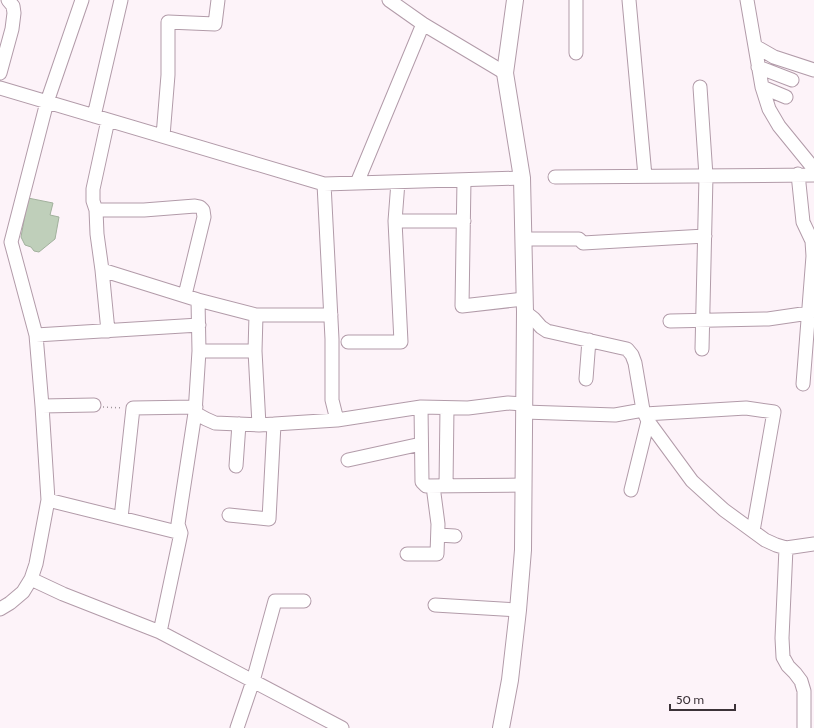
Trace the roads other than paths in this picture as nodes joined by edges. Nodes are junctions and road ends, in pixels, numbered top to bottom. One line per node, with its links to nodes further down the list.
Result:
1 (8, 0): 15 (street)
2 (82, 0): 22 (street)
3 (121, 0): 23 (street)
4 (218, 0): 25 (street)
5 (389, 0): 10 (street)
6 (515, 0): 16 (main road)
7 (576, 0): 12 (street)
8 (629, 0): 30 (street)
9 (747, 0): 11 (street)
10 (423, 24): 16 (street); 35 (street)
11 (755, 46): 13 (street); 14 (street)
12 (576, 53)
13 (758, 67): 17 (street); 20 (street)
14 (814, 70)
15 (0, 73)
16 (505, 73): 32 (main road)
17 (792, 80)
18 (700, 87): 31 (street)
19 (0, 88): 22 (street)
20 (762, 88): 21 (street); 26 (street)
21 (786, 96)
22 (47, 102): 23 (street); 42 (street)
23 (94, 116): 24 (street)
24 (108, 120): 25 (street); 37 (street)
25 (163, 136): 36 (street)
26 (814, 169)
27 (798, 174): 28 (street); 31 (street); 47 (street)
28 (814, 175)
29 (555, 176): 30 (street)
30 (645, 176): 31 (street)
31 (706, 176): 40 (street)
32 (522, 178): 33 (street); 41 (main road)
33 (464, 180): 34 (street); 39 (street)
34 (398, 182): 35 (street); 38 (street)
35 (357, 183): 36 (street)
36 (324, 184): 49 (street)
37 (96, 210): 43 (street); 44 (street)
38 (394, 221): 39 (street); 57 (street)
39 (464, 221): 46 (street)
40 (705, 236): 41 (street); 51 (street)
41 (523, 239): 46 (main road)
42 (6, 241): 55 (street)
43 (102, 270): 44 (street); 53 (street)
44 (185, 295): 45 (street)
45 (198, 300): 48 (street); 52 (street)
46 (525, 306): 56 (street); 67 (main road)
47 (809, 312): 51 (street); 54 (street)
48 (256, 315): 49 (street); 60 (street)
49 (331, 315): 70 (street)
50 (670, 321): 51 (street)
51 (703, 321): 58 (street)
52 (199, 325): 53 (street); 59 (street)
53 (108, 331): 55 (street)
54 (811, 333): 62 (street)
55 (36, 335): 64 (street)
56 (589, 340): 61 (street); 69 (street)
57 (348, 342)
58 (702, 350)
59 (199, 351): 60 (street); 68 (street)
60 (255, 351): 73 (street)
61 (586, 379)
62 (803, 384)
63 (94, 405): 64 (street)
64 (42, 406): 81 (street)
65 (421, 407): 66 (street); 70 (street); 74 (street)
66 (447, 408): 67 (street); 79 (street)
67 (524, 408): 69 (street); 77 (main road)
68 (195, 410): 71 (street); 83 (street); 85 (street)
69 (645, 415): 80 (street); 84 (street); 84 (street)
70 (337, 420): 72 (street)
71 (239, 424): 73 (street); 76 (street)
72 (274, 424): 73 (street); 82 (street)
73 (259, 425)
74 (421, 444): 75 (street); 78 (street)
75 (348, 460)
76 (236, 466)
77 (524, 485): 79 (street); 95 (main road)
78 (433, 486): 79 (street); 86 (street)
79 (446, 486)
80 (631, 490)
81 (48, 500): 83 (street); 91 (street)
82 (229, 515)
83 (121, 518): 85 (street)
84 (753, 531): 89 (street)
85 (181, 533): 96 (street)
86 (438, 535): 87 (street); 90 (street)
87 (455, 536)
88 (814, 544): 89 (street)
89 (786, 548): 101 (street)
90 (407, 554)
91 (31, 579): 94 (street); 96 (street)
92 (304, 601): 97 (street)
93 (435, 604): 95 (street)
94 (0, 609)
95 (518, 610): 100 (main road)
96 (160, 632): 97 (street)
97 (253, 681): 98 (street); 99 (street)
98 (237, 728)
99 (342, 728)
100 (501, 728)
101 (804, 728)

